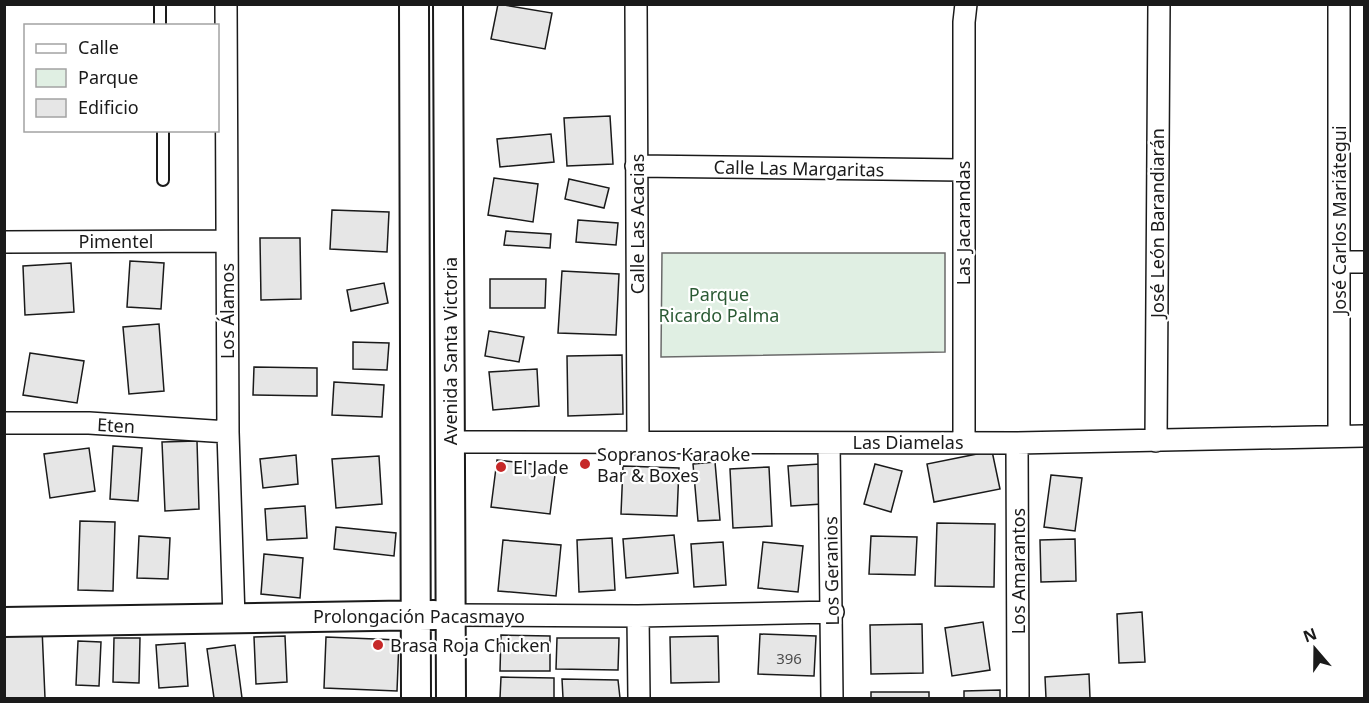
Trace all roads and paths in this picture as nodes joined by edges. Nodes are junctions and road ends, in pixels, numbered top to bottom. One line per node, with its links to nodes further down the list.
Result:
1 (160, 4): 9 (lane)
2 (226, 4): 14 (street, Los Álamos)
3 (414, 4): 29 (main road, Avenida Santa Victoria)
4 (448, 4): 23 (main road, Avenida Santa Victoria)
5 (636, 4): 11 (street, Calle Las Acacias)
6 (966, 4): 12 (street, Las Jacarandas)
7 (1159, 4): 22 (street, José León Barandiarán)
8 (1339, 4): 16 (street, José Carlos Mariátegui)
9 (160, 24)
10 (163, 132): 13 (lane)
11 (636, 166): 12 (street, Calle Las Margaritas); 27 (street, Calle Las Acacias)
12 (962, 171): 24 (street, Las Jacarandas)
13 (164, 180)
14 (227, 241): 15 (street, Pimentel); 19 (street, Los Álamos)
15 (4, 242)
16 (1339, 262): 17 (street); 20 (street, José Carlos Mariátegui)
17 (1365, 262)
18 (4, 423): 19 (street, Eten)
19 (228, 432): 32 (street, Los Álamos)
20 (1339, 436): 21 (street, Las Diamelas); 22 (street, Las Diamelas)
21 (1365, 436)
22 (1156, 441): 26 (street, Las Diamelas)
23 (451, 442): 27 (street, Las Diamelas); 30 (main road, Avenida Santa Victoria)
24 (964, 442): 25 (street, Las Diamelas); 26 (street, Las Diamelas)
25 (829, 443): 27 (street, Las Diamelas); 28 (street, Los Geranios)
26 (1017, 443): 38 (street, Los Amarantos)
27 (638, 444)
28 (833, 612): 31 (street, Prolongación Pacasmayo); 37 (street, Los Geranios)
29 (416, 615): 30 (main road, Prolongación Pacasmayo); 32 (main road, Prolongación Pacasmayo); 34 (main road, Avenida Santa Victoria)
30 (450, 615): 31 (street, Prolongación Pacasmayo); 35 (main road, Avenida Santa Victoria)
31 (638, 616): 36 (street)
32 (234, 618): 33 (main road, Prolongación Pacasmayo)
33 (4, 622)
34 (416, 699)
35 (451, 699)
36 (639, 699)
37 (832, 699)
38 (1018, 699)

